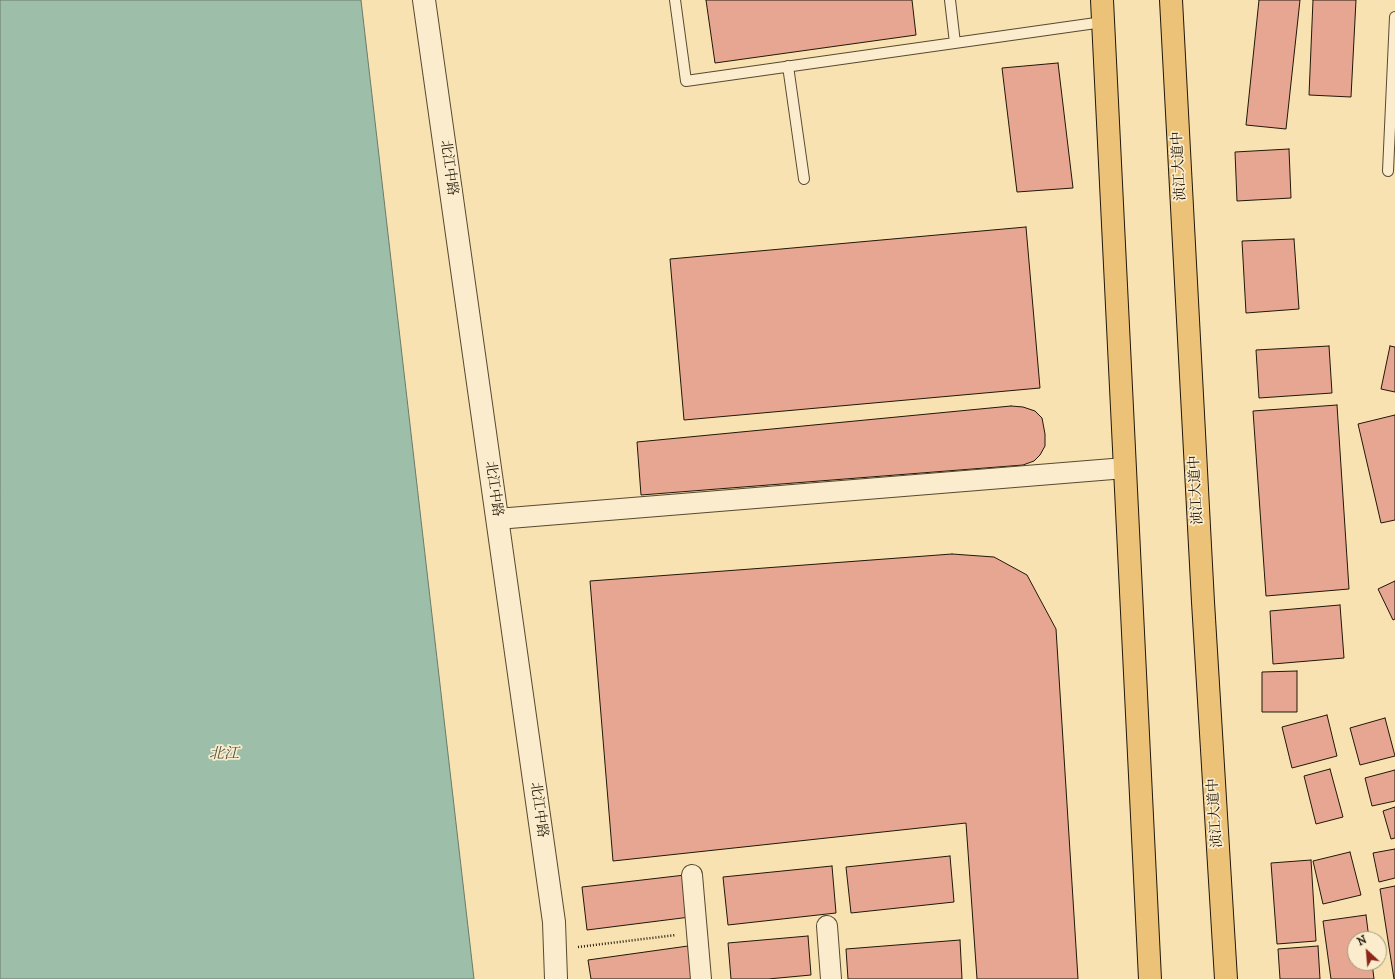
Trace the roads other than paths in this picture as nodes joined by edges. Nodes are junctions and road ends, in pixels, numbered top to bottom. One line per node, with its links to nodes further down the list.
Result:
1 (424, 0): 13 (street, 北江中路)
2 (675, 0): 9 (lane)
3 (950, 0): 8 (lane)
4 (1102, 0): 7 (main road)
5 (1171, 0): 20 (main road, 浈江大道中)
6 (1395, 17): 10 (lane)
7 (1103, 22): 8 (lane); 12 (main road)
8 (956, 43): 9 (lane)
9 (788, 66): 11 (lane)
10 (1388, 171)
11 (804, 179)
12 (1125, 468): 13 (street); 19 (main road)
13 (497, 519): 16 (street, 北江中路)
14 (692, 874): 17 (street)
15 (827, 926): 18 (street)
16 (556, 979)
17 (701, 979)
18 (831, 979)
19 (1150, 979)
20 (1226, 979)

